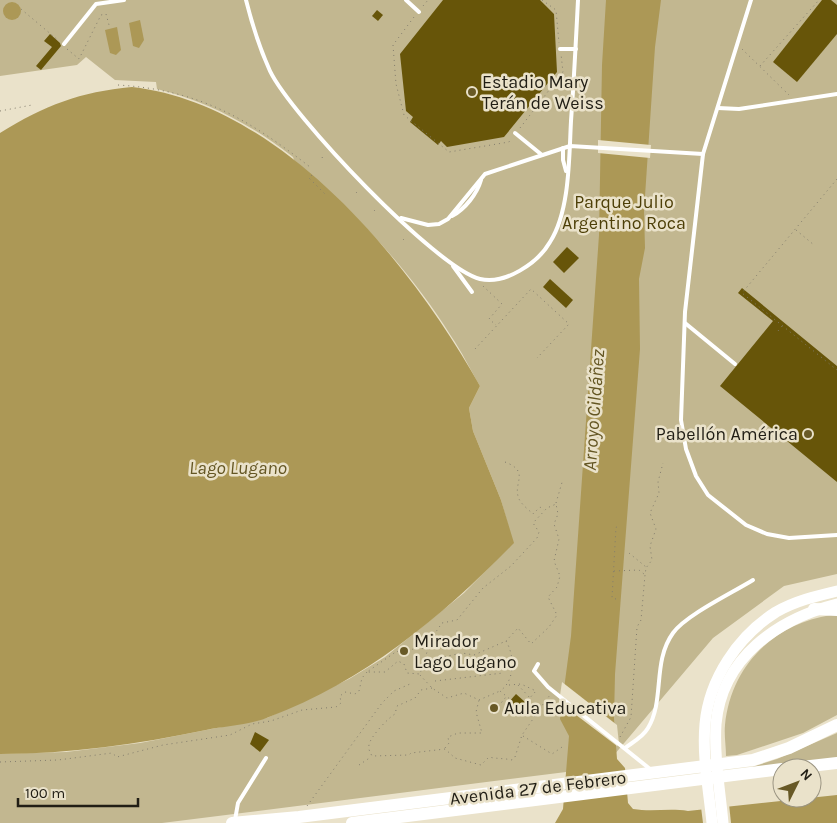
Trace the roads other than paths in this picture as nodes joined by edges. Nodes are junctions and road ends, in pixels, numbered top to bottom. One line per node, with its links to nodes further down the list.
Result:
1 (124, 0): 7 (lane)
2 (246, 0): 18 (lane)
3 (406, 0): 6 (lane)
4 (578, 0): 9 (lane)
5 (751, 0): 11 (lane)
6 (418, 12)
7 (64, 44)
8 (560, 49): 9 (lane)
9 (576, 49): 13 (lane)
10 (837, 94): 11 (lane)
11 (718, 108): 15 (lane)
12 (515, 133): 16 (lane)
13 (570, 146): 14 (lane); 15 (lane); 17 (lane)
14 (563, 148): 16 (lane); 17 (lane)
15 (703, 154): 21 (lane)
16 (542, 155): 18 (lane)
17 (567, 173): 19 (lane)
18 (399, 218): 19 (lane)
19 (450, 263): 20 (lane)
20 (472, 292)
21 (685, 323): 22 (lane); 23 (lane)
22 (735, 364)
23 (837, 535)
24 (753, 580): 31 (lane)
25 (837, 591): 32 (main road)
26 (837, 604): 27 (main road)
27 (814, 610): 28 (main road); 32 (main road)
28 (837, 610)
29 (538, 664): 31 (lane)
30 (837, 725): 37 (main road, Avenida 27 de Febrero)
31 (625, 748): 37 (lane)
32 (711, 756): 41 (main road); 42 (main road)
33 (266, 758): 39 (lane)
34 (837, 763): 35 (main road)
35 (822, 765)
36 (772, 770): 37 (main road, Avenida 27 de Febrero)
37 (658, 778): 38 (main road, Avenida 27 de Febrero)
38 (548, 792): 39 (main road, Avenida 27 de Febrero); 40 (main road, Avenida 27 de Febrero)
39 (234, 823)
40 (352, 823)
41 (712, 823)
42 (723, 823)

